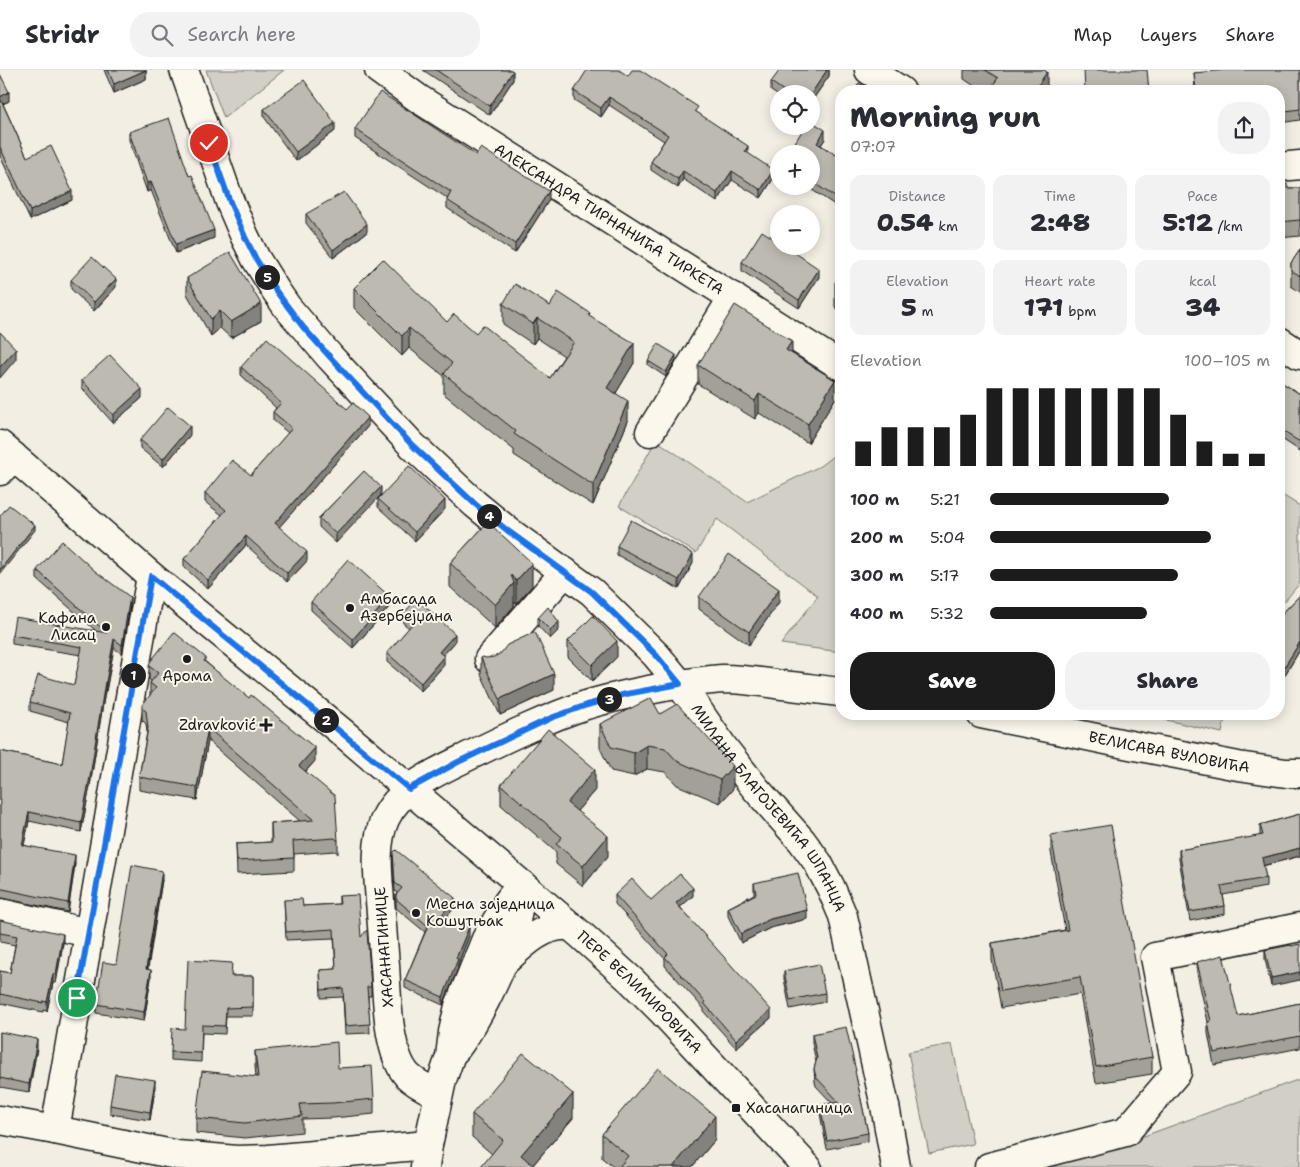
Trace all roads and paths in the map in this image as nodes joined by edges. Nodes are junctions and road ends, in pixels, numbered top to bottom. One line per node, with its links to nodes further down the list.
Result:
1 (184, 70): 13 (street, МИЛАНА БЛАГОЈЕВИЋА ШПАНЦА)
2 (379, 70): 7 (street, АЛЕКСАНДРА ТИРНАНИЋА ТИРКЕТА)
3 (869, 70): 4 (street)
4 (892, 85)
5 (1300, 165): 6 (street)
6 (1285, 166)
7 (733, 297): 10 (street, АЛЕКСАНДРА ТИРНАНИЋА ТИРКЕТА); 11 (street)
8 (1285, 345): 9 (street)
9 (1300, 355)
10 (835, 362)
11 (650, 432)
12 (4, 457): 14 (street, ПЕРЕ ВЕЛИМИРОВИЋА)
13 (565, 572): 15 (street); 16 (street, МИЛАНА БЛАГОЈЕВИЋА ШПАНЦА)
14 (151, 576): 20 (street, ПЕРЕ ВЕЛИМИРОВИЋА); 25 (street)
15 (489, 659)
16 (680, 684): 17 (street); 20 (street); 33 (street, МИЛАНА БЛАГОЈЕВИЋА ШПАНЦА)
17 (835, 691)
18 (1010, 720): 19 (street, ВЕЛИСАВА ВУЛОВИЋА)
19 (1300, 773)
20 (409, 789): 21 (street, ПЕРЕ ВЕЛИМИРОВИЋА); 28 (street, ХАСАНАГИНИЦЕ)
21 (521, 884): 23 (street, ПЕРЕ ВЕЛИМИРОВИЋА); 26 (street); 27 (street)
22 (0, 913): 25 (street)
23 (570, 926): 26 (street); 32 (street, ПЕРЕ ВЕЛИМИРОВИЋА)
24 (1300, 927): 34 (street)
25 (88, 933): 30 (street)
26 (503, 963): 27 (street)
27 (450, 1057): 28 (street)
28 (438, 1094): 31 (street)
29 (0, 1120): 30 (street)
30 (55, 1130): 31 (street)
31 (426, 1156)
32 (807, 1167)
33 (896, 1167)
34 (989, 1167)

